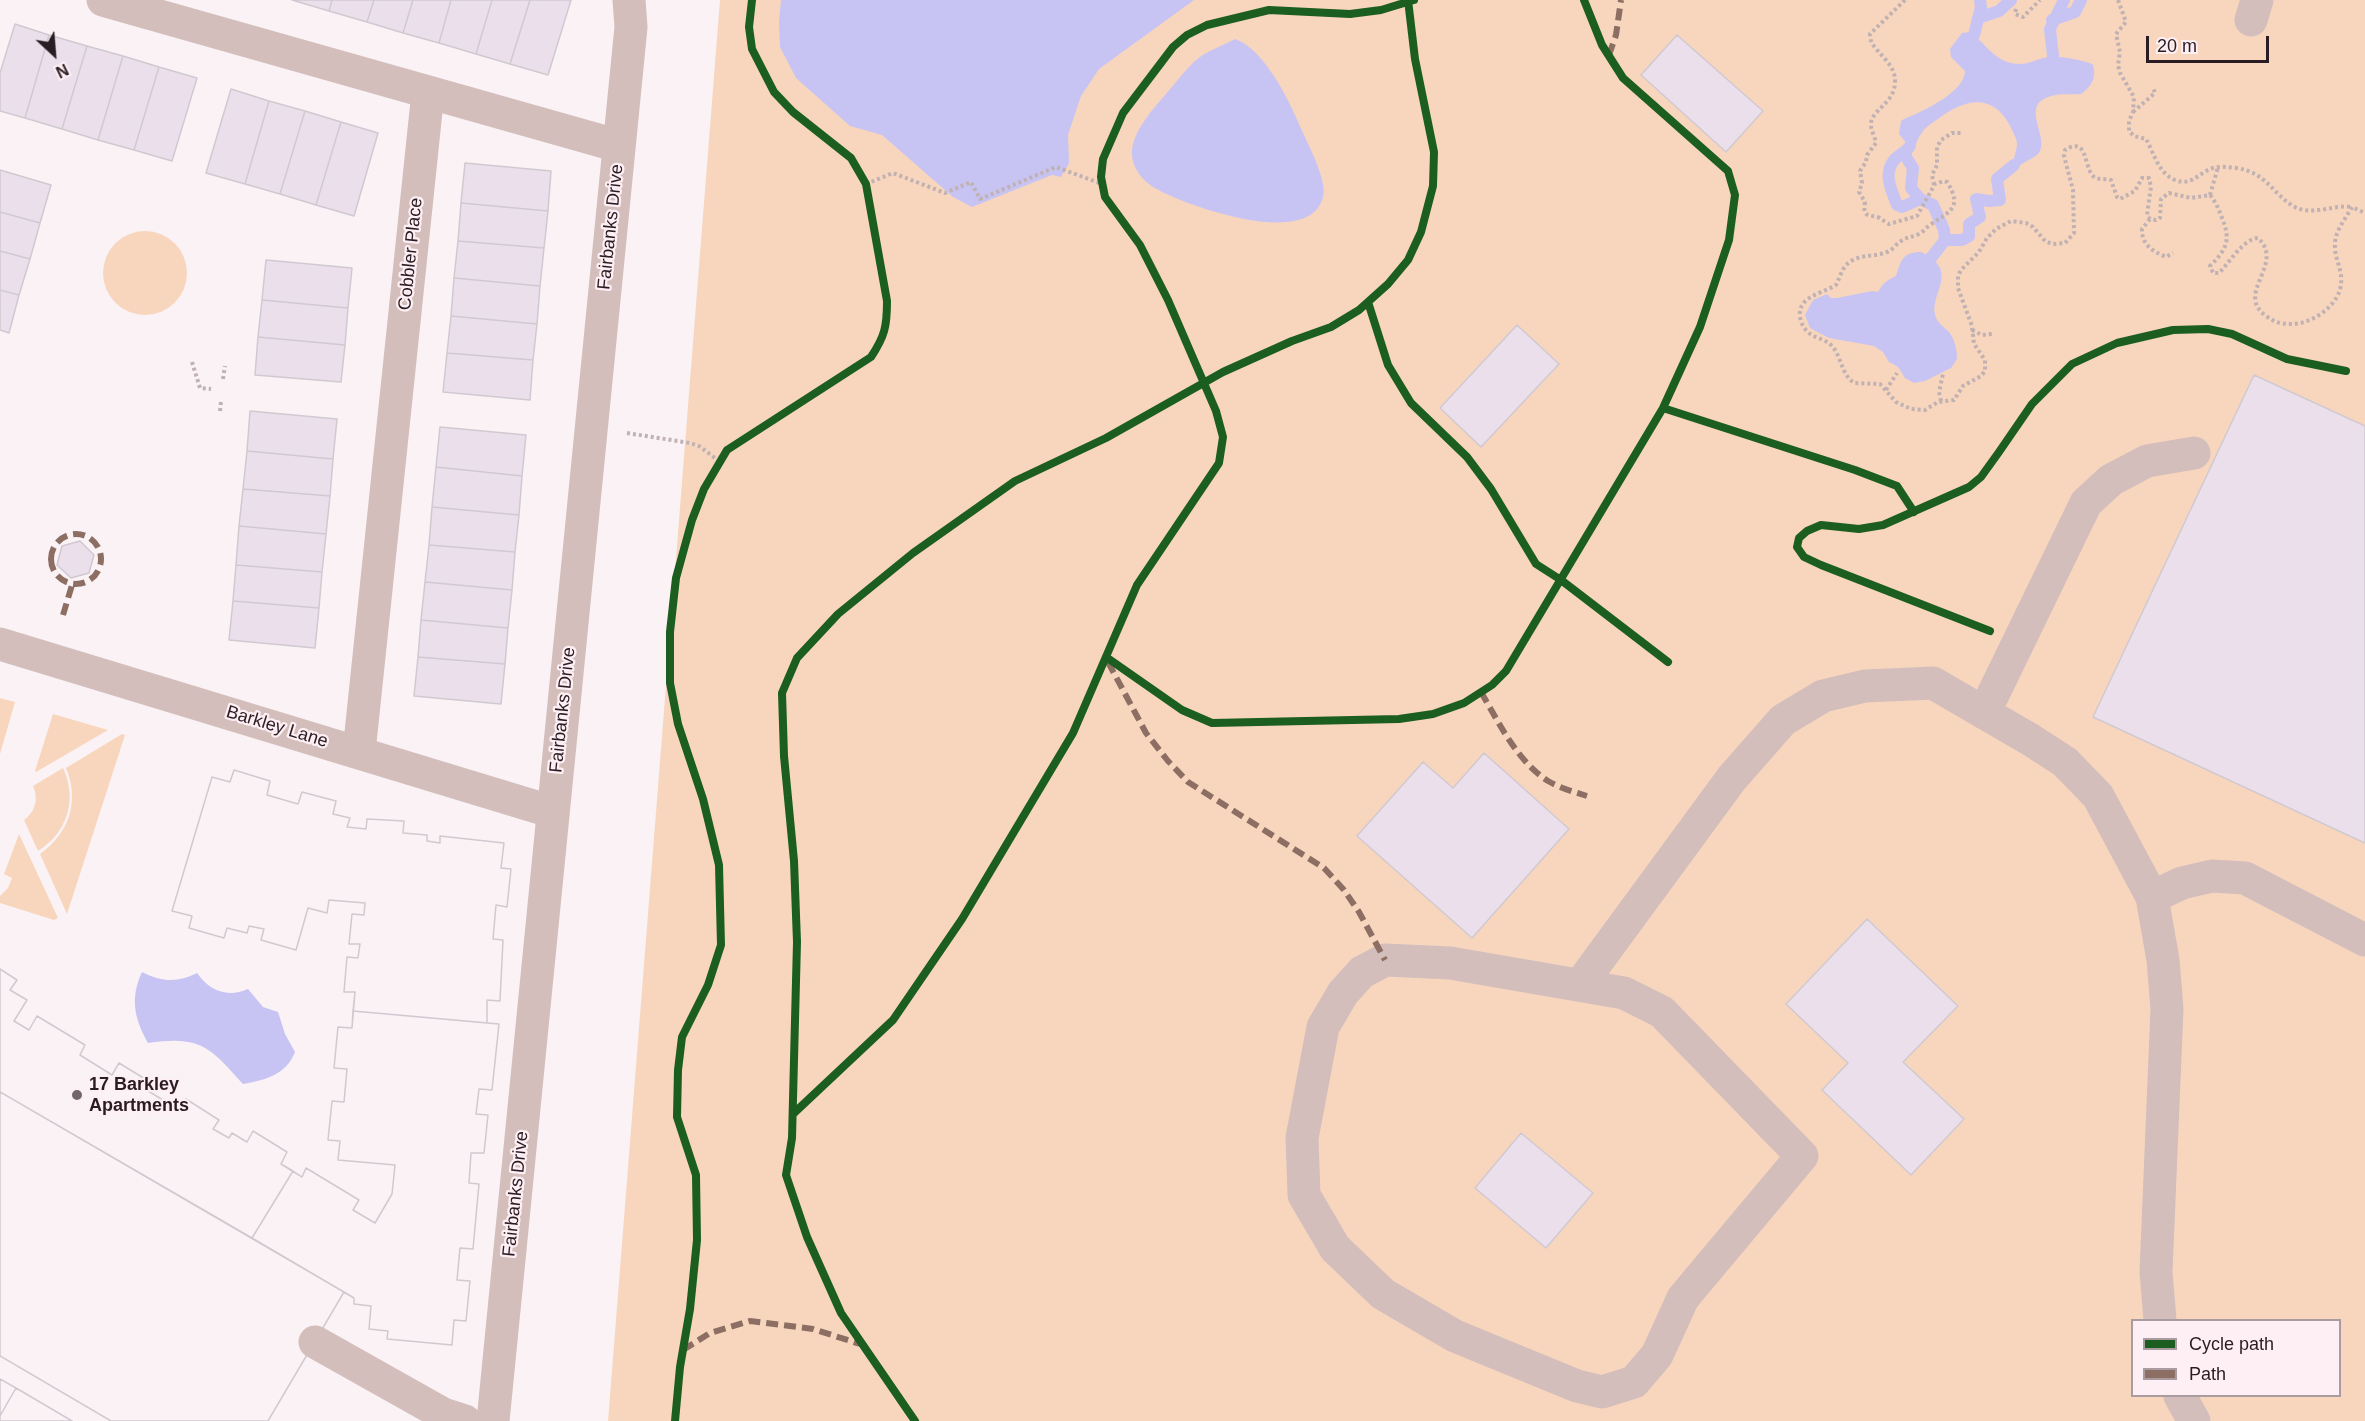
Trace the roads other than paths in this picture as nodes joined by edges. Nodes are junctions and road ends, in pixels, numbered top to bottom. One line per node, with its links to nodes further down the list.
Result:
1 (103, 0): 3 (street)
2 (629, 0): 4 (street, Fairbanks Drive)
3 (428, 93): 4 (street); 8 (street, Cobbler Place)
4 (619, 146): 9 (street, Fairbanks Drive)
5 (2194, 453): 7 (street)
6 (0, 644): 8 (street, Barkley Lane)
7 (1984, 714): 10 (street); 12 (street)
8 (358, 752): 9 (street, Barkley Lane)
9 (553, 812): 17 (street, Fairbanks Drive)
10 (2152, 897): 11 (street); 13 (street)
11 (2365, 940)
12 (1580, 985): 12 (street)
13 (2160, 1319)
14 (315, 1342): 16 (street)
15 (2181, 1397): 18 (street)
16 (465, 1421)
17 (493, 1421)
18 (2194, 1421)

